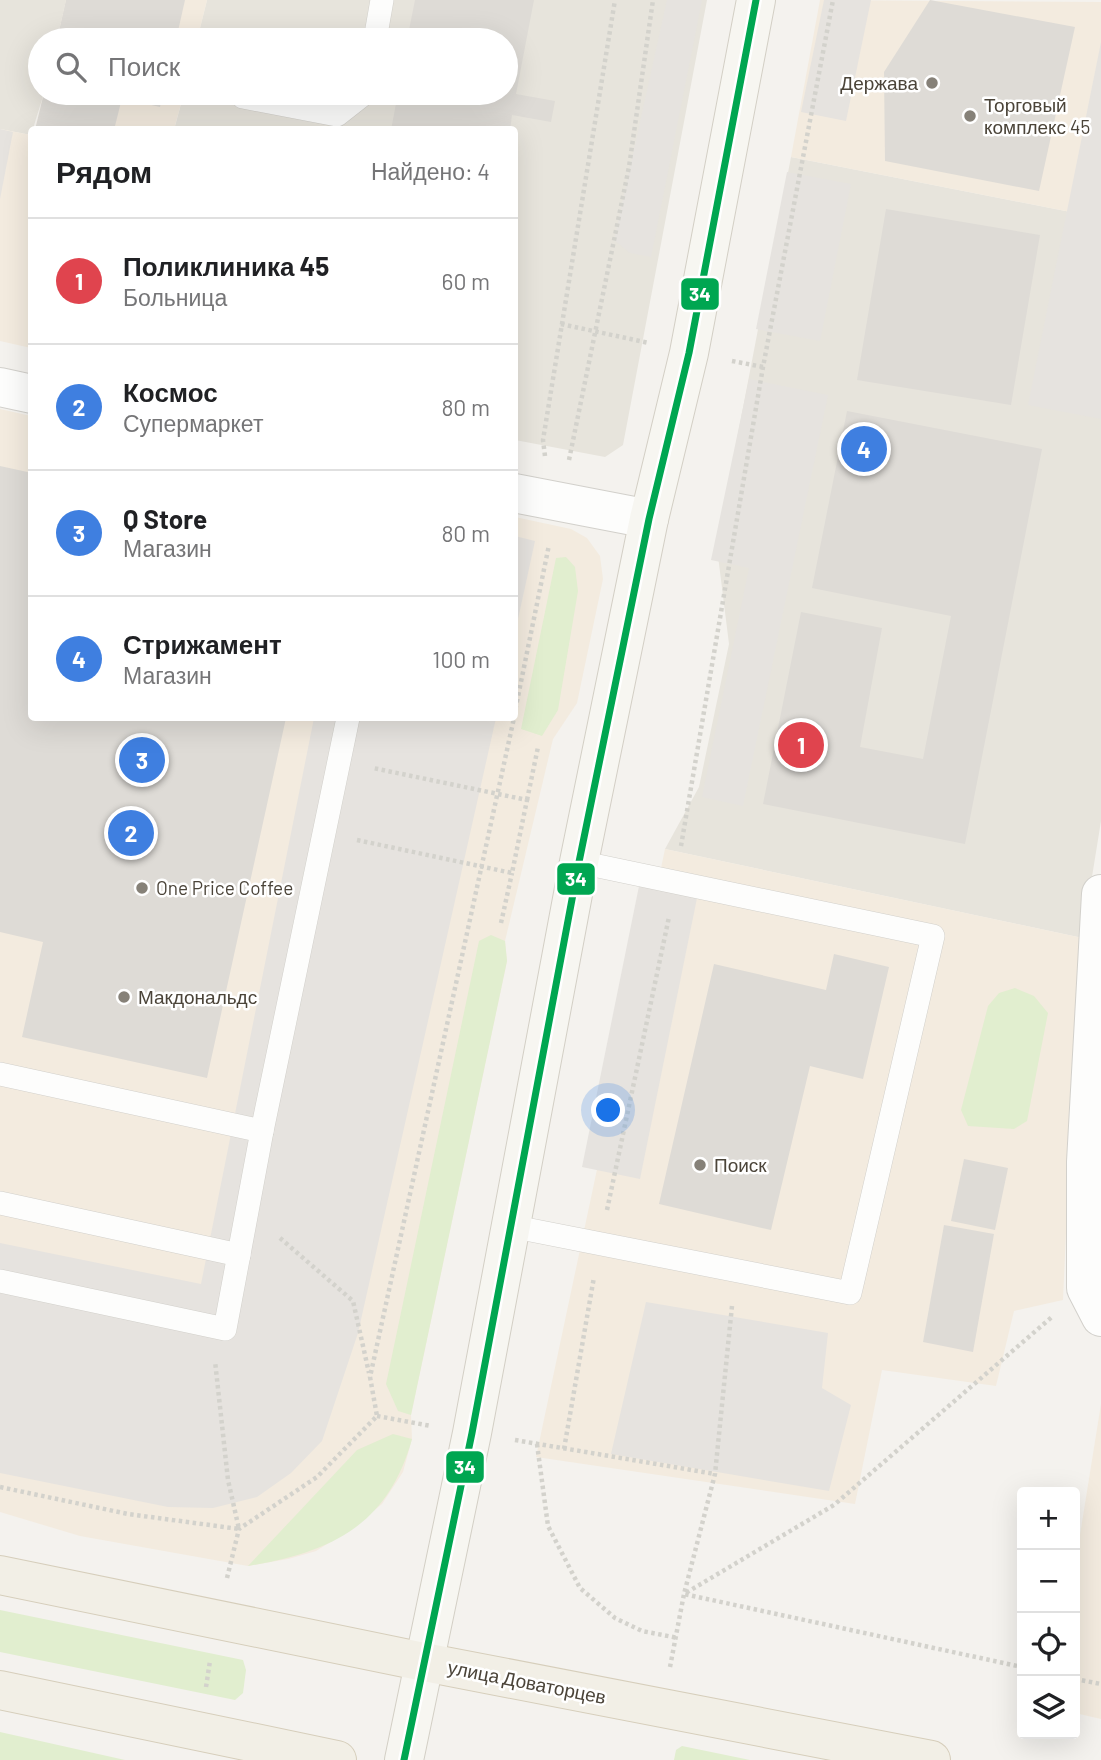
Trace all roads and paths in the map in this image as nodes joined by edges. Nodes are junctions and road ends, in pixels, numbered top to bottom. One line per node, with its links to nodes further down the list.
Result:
1 (382, 0): 6 (lane)
2 (615, 0): 11 (path)
3 (653, 0): 11 (path)
4 (756, 0): 12 (main road)
5 (834, 0): 24 (path)
6 (377, 28)
7 (285, 105): 8 (lane)
8 (350, 105)
9 (0, 387): 10 (street)
10 (28, 393)
11 (541, 498): 12 (street); 13 (path)
12 (649, 519): 21 (main road)
13 (518, 698)
14 (347, 721): 17 (lane)
15 (513, 721): 18 (path)
16 (538, 747): 19 (path)
17 (340, 761): 18 (path); 20 (lane)
18 (499, 794): 19 (path); 22 (path)
19 (527, 800): 23 (path)
20 (324, 833): 22 (path); 28 (lane)
21 (579, 862): 24 (lane); 31 (main road)
22 (482, 867): 23 (path); 38 (path)
23 (512, 873): 26 (path)
24 (675, 882): 32 (path); 34 (lane)
25 (1101, 894): 36 (street)
26 (502, 923)
27 (0, 1074): 28 (lane)
28 (262, 1131): 30 (lane)
29 (0, 1203): 33 (lane)
30 (248, 1211): 33 (lane); 38 (path)
31 (510, 1226): 32 (lane); 46 (main road)
32 (600, 1244): 34 (lane); 40 (path)
33 (239, 1255): 37 (lane)
34 (735, 1270): 40 (path)
35 (0, 1281): 37 (lane)
36 (1093, 1302): 44 (path)
37 (211, 1326): 42 (path)
38 (370, 1377): 42 (path)
39 (537, 1444): 44 (path)
40 (715, 1474): 44 (path)
41 (0, 1487): 42 (path)
42 (239, 1529): 45 (path)
43 (0, 1574): 45 (main road, улица Доваторцев)
44 (684, 1594): 47 (path)
45 (216, 1620): 46 (main road, улица Доваторцев); 51 (path)
46 (424, 1662): 53 (main road); 54 (main road, улица Доваторцев)
47 (1017, 1666)
48 (1080, 1680): 49 (path)
49 (1101, 1685)
50 (0, 1690): 51 (main road)
51 (198, 1732): 52 (main road)
52 (337, 1760)
53 (404, 1760)
54 (931, 1760)

